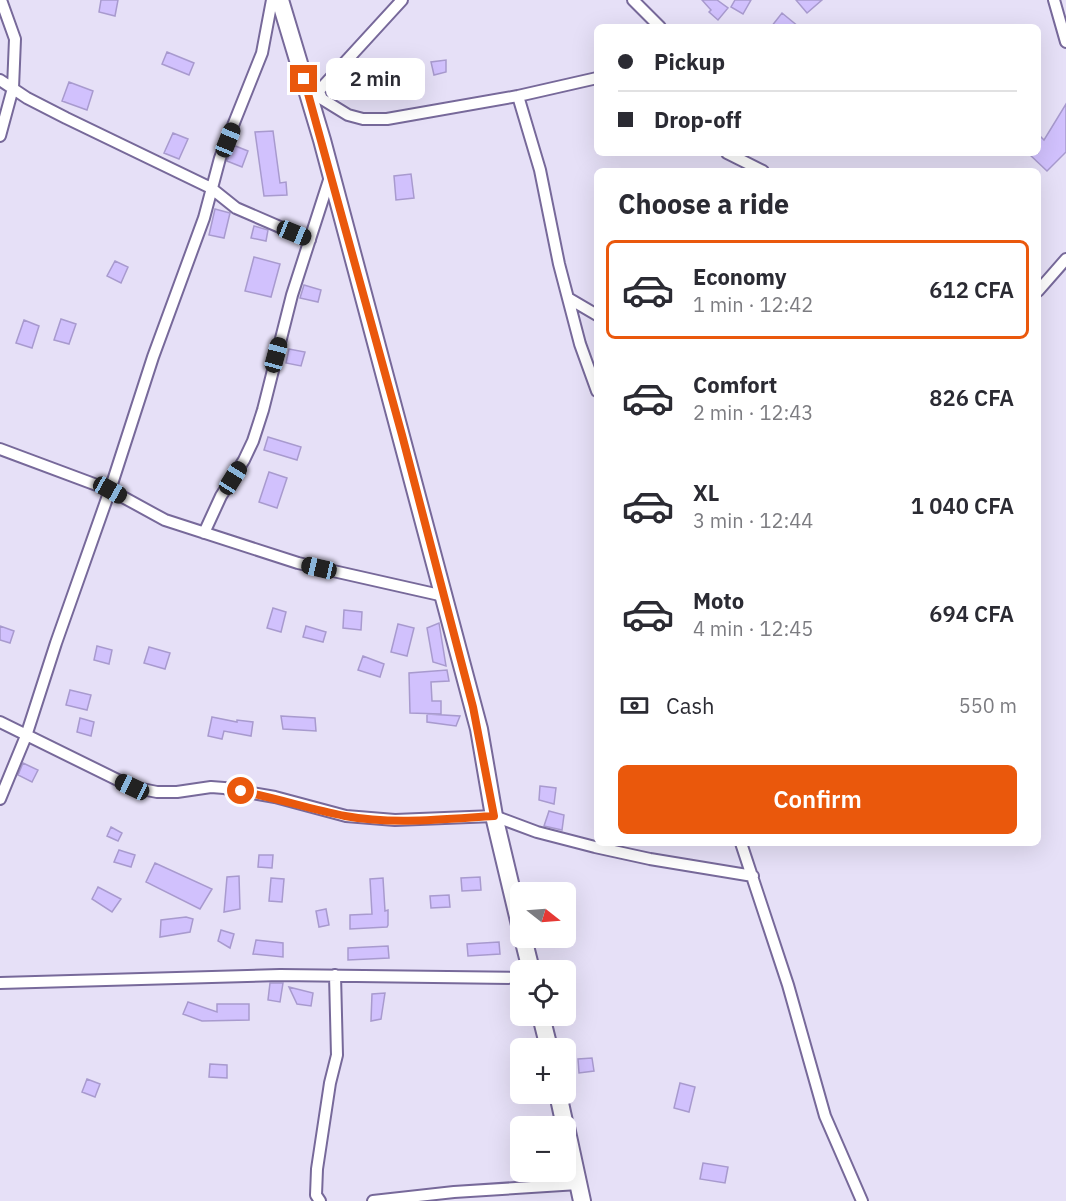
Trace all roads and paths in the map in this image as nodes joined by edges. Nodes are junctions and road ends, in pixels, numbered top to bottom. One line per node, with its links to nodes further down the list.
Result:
1 (1, 0): 11 (street)
2 (272, 0): 18 (street)
3 (279, 0): 12 (street)
4 (402, 0): 12 (street)
5 (633, 0): 7 (street)
6 (1054, 0): 8 (street)
7 (657, 24)
8 (1066, 42)
9 (591, 79): 13 (street)
10 (0, 80): 11 (street)
11 (13, 88): 14 (street); 18 (street)
12 (315, 95): 13 (street); 17 (street)
13 (519, 96): 22 (street)
14 (0, 136)
15 (733, 156): 16 (street)
16 (758, 168)
17 (331, 174): 19 (street); 28 (street)
18 (211, 188): 19 (street); 26 (street)
19 (310, 240): 27 (street)
20 (1066, 259): 21 (street)
21 (1041, 288)
22 (568, 298): 23 (street); 24 (street)
23 (594, 313)
24 (594, 383)
25 (0, 449): 26 (street)
26 (110, 490): 27 (street); 30 (street)
27 (204, 532): 28 (street)
28 (444, 596): 32 (street)
29 (0, 723): 30 (street)
30 (26, 736): 31 (street); 32 (street)
31 (0, 799)
32 (494, 816): 34 (street); 35 (street)
33 (742, 846): 34 (street)
34 (753, 876): 44 (street)
35 (510, 883)
36 (335, 975): 37 (street); 38 (street); 41 (street)
37 (510, 978)
38 (0, 983)
39 (576, 1174): 40 (street)
40 (578, 1184): 42 (street); 43 (street)
41 (320, 1201)
42 (373, 1201)
43 (582, 1201)
44 (862, 1201)

